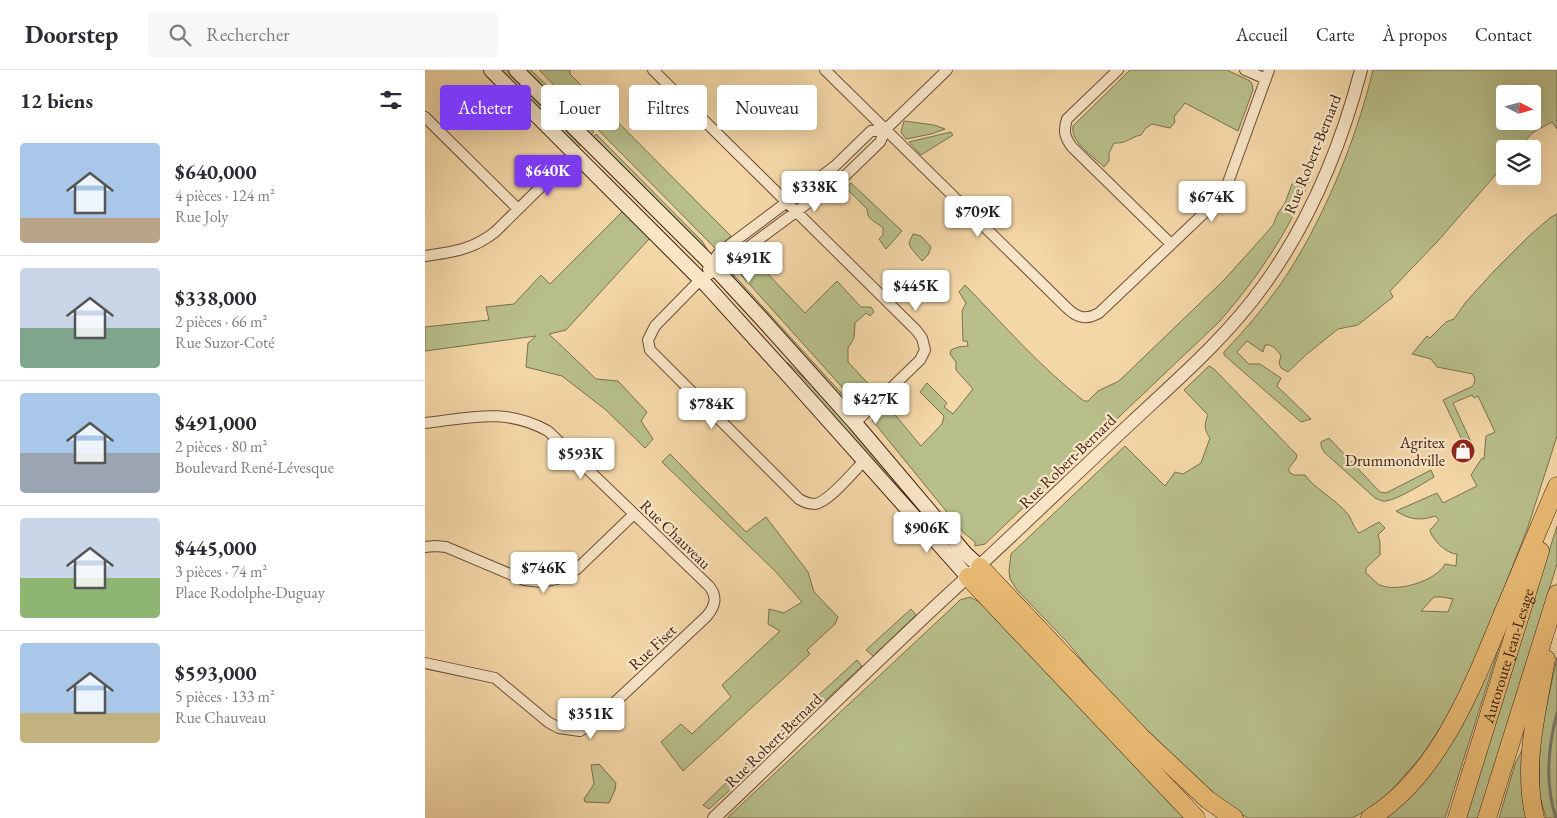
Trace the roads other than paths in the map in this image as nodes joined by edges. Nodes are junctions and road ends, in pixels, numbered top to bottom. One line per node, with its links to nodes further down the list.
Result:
1 (491, 70): 23 (main road)
2 (516, 70): 22 (main road)
3 (653, 70): 15 (street)
4 (825, 70): 11 (street)
5 (947, 70): 11 (street)
6 (1118, 70): 20 (street)
7 (1245, 70): 9 (street)
8 (1361, 70): 31 (street, Rue Robert-Bernard)
9 (1268, 74): 20 (street)
10 (425, 117): 16 (street)
11 (886, 129): 13 (street); 14 (street); 20 (street)
12 (559, 168): 16 (street)
13 (814, 182): 14 (street); 15 (street)
14 (821, 192): 17 (street)
15 (786, 202): 17 (street); 18 (street)
16 (518, 209): 21 (street)
17 (796, 212): 19 (street); 25 (street)
18 (757, 225): 19 (street); 22 (street)
19 (764, 235): 22 (street)
20 (1171, 244)
21 (425, 256)
22 (713, 267): 23 (street); 25 (main road)
23 (700, 280): 26 (main road); 26 (street)
24 (425, 423): 29 (street, Rue Chauveau)
25 (855, 423): 31 (main road)
26 (864, 461): 31 (main road)
27 (1557, 486): 39 (highway)
28 (1557, 493): 40 (highway, Autoroute Jean-Lesage)
29 (634, 514): 30 (street); 34 (street, Rue Chauveau)
30 (425, 546)
31 (974, 572): 36 (street, Rue Robert-Bernard); 37 (highway); 38 (highway)
32 (1557, 594): 41 (highway, Autoroute Jean-Lesage)
33 (1557, 599): 42 (highway)
34 (714, 604): 35 (street, Rue Fiset)
35 (425, 663)
36 (714, 818)
37 (1196, 818)
38 (1234, 818)
39 (1370, 818)
40 (1457, 818)
41 (1487, 818)
42 (1535, 818)

